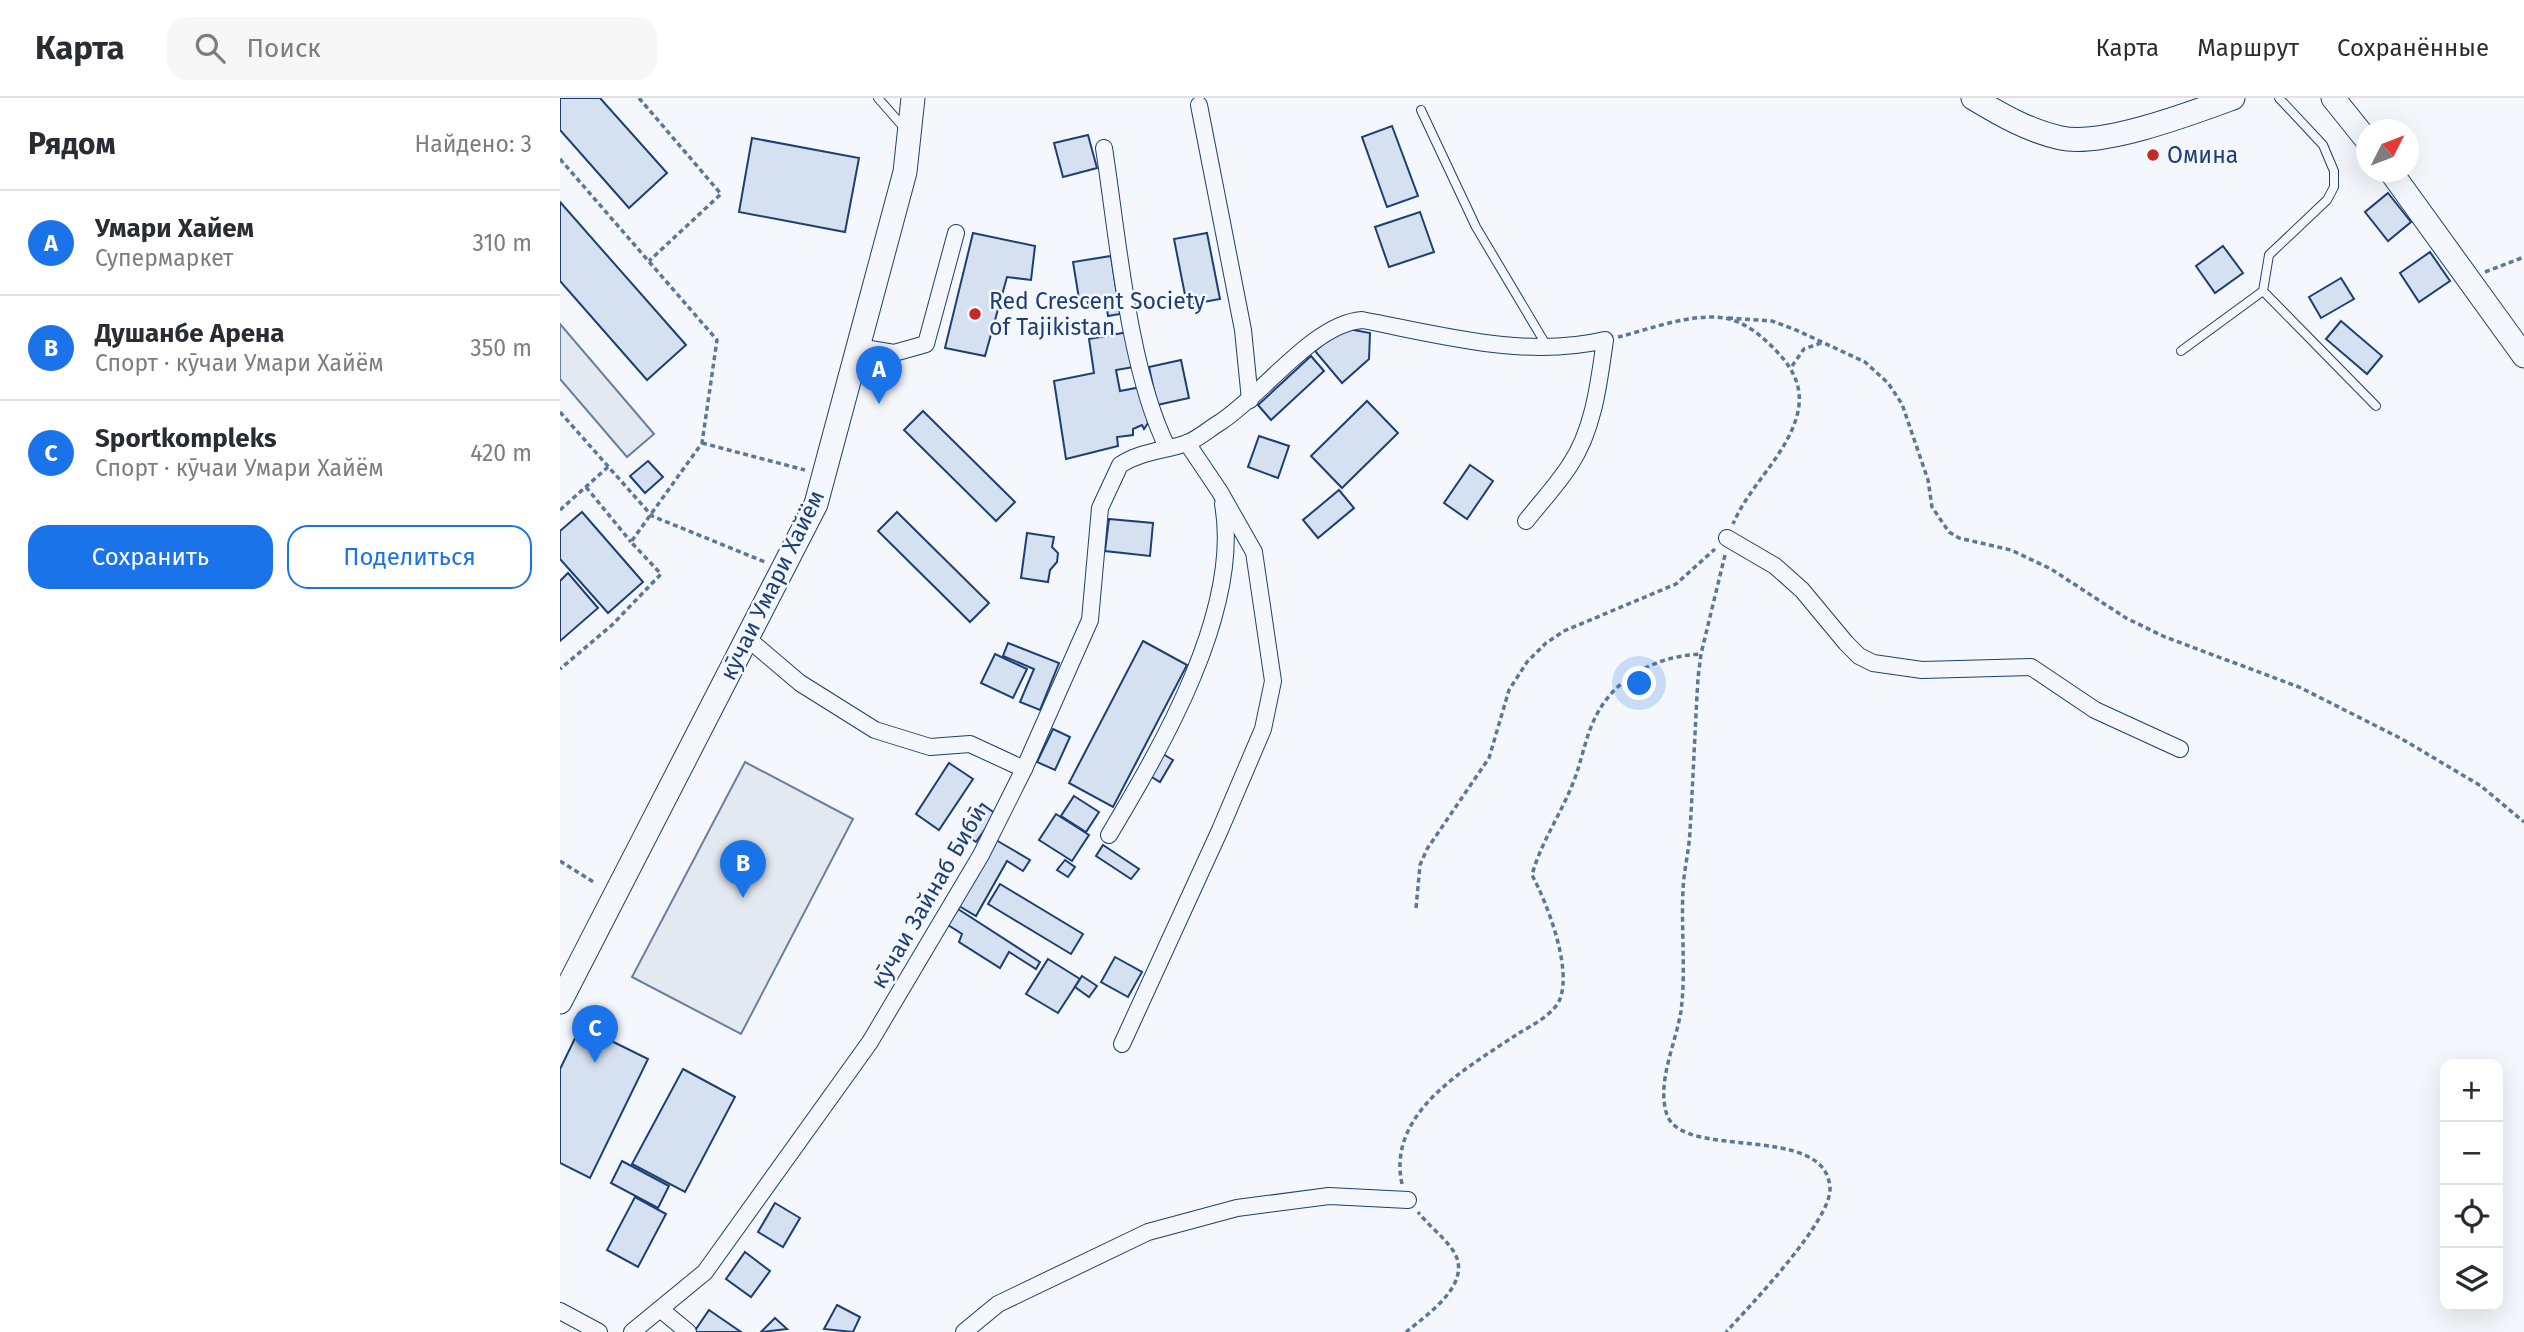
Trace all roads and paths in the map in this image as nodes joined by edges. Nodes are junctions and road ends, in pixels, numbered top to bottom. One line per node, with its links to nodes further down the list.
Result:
1 (639, 98): 17 (path)
2 (878, 98): 11 (lane)
3 (913, 98): 11 (street, кӯчаи Умари Хайём)
4 (1973, 98): 5 (street)
5 (2233, 98)
6 (2279, 98): 19 (lane)
7 (2333, 98): 10 (street)
8 (1199, 106): 28 (street)
9 (1422, 110): 24 (lane)
10 (2356, 126)
11 (909, 133): 23 (street, кӯчаи Умари Хайём)
12 (1104, 148): 33 (street)
13 (560, 159): 17 (path)
14 (2398, 182): 18 (street)
15 (956, 233): 23 (street)
16 (2524, 257): 18 (path)
17 (649, 261): 31 (path)
18 (2470, 278): 26 (street)
19 (2263, 291): 25 (lane); 29 (lane)
20 (1726, 318): 21 (path); 22 (path); 27 (path)
21 (1605, 340): 24 (street); 40 (street)
22 (1824, 342): 27 (path); 49 (path)
23 (858, 347): 35 (street, кӯчаи Умари Хайём)
24 (1548, 348): 28 (street)
25 (2181, 351)
26 (2524, 356)
27 (1792, 366): 41 (path)
28 (1250, 400): 32 (street)
29 (2376, 407)
30 (560, 412): 34 (path)
31 (702, 443): 35 (path); 39 (path)
32 (1187, 443): 33 (street, кӯчаи Зайнаб Бибӣ); 37 (street)
33 (1167, 447): 48 (street, кӯчаи Зайнаб Бибӣ)
34 (608, 467): 36 (path); 39 (path)
35 (824, 475): 43 (street, кӯчаи Умари Хайём)
36 (586, 487): 38 (path); 42 (path)
37 (1220, 492): 50 (street); 55 (street)
38 (560, 510)
39 (652, 516): 42 (path); 43 (path)
40 (1526, 521)
41 (1727, 538): 45 (path); 47 (street); 53 (path)
42 (632, 542): 46 (path)
43 (784, 567): 44 (street, кӯчаи Умари Хайём)
44 (747, 638): 48 (street); 54 (street, кӯчаи Умари Хайём)
45 (1701, 654): 56 (path); 64 (path)
46 (560, 669)
47 (2180, 749)
48 (1024, 769): 57 (street, кӯчаи Зайнаб Бибӣ)
49 (2524, 822)
50 (1109, 835)
51 (560, 861): 52 (path)
52 (595, 883)
53 (1416, 908)
54 (560, 1002)
55 (1122, 1044)
56 (1409, 1200): 62 (street); 63 (path)
57 (660, 1309): 60 (street, кӯчаи Зайнаб Бибӣ); 61 (street)
58 (560, 1311): 59 (street)
59 (599, 1332)
60 (632, 1332)
61 (688, 1332)
62 (964, 1332)
63 (1406, 1332)
64 (1726, 1332)

